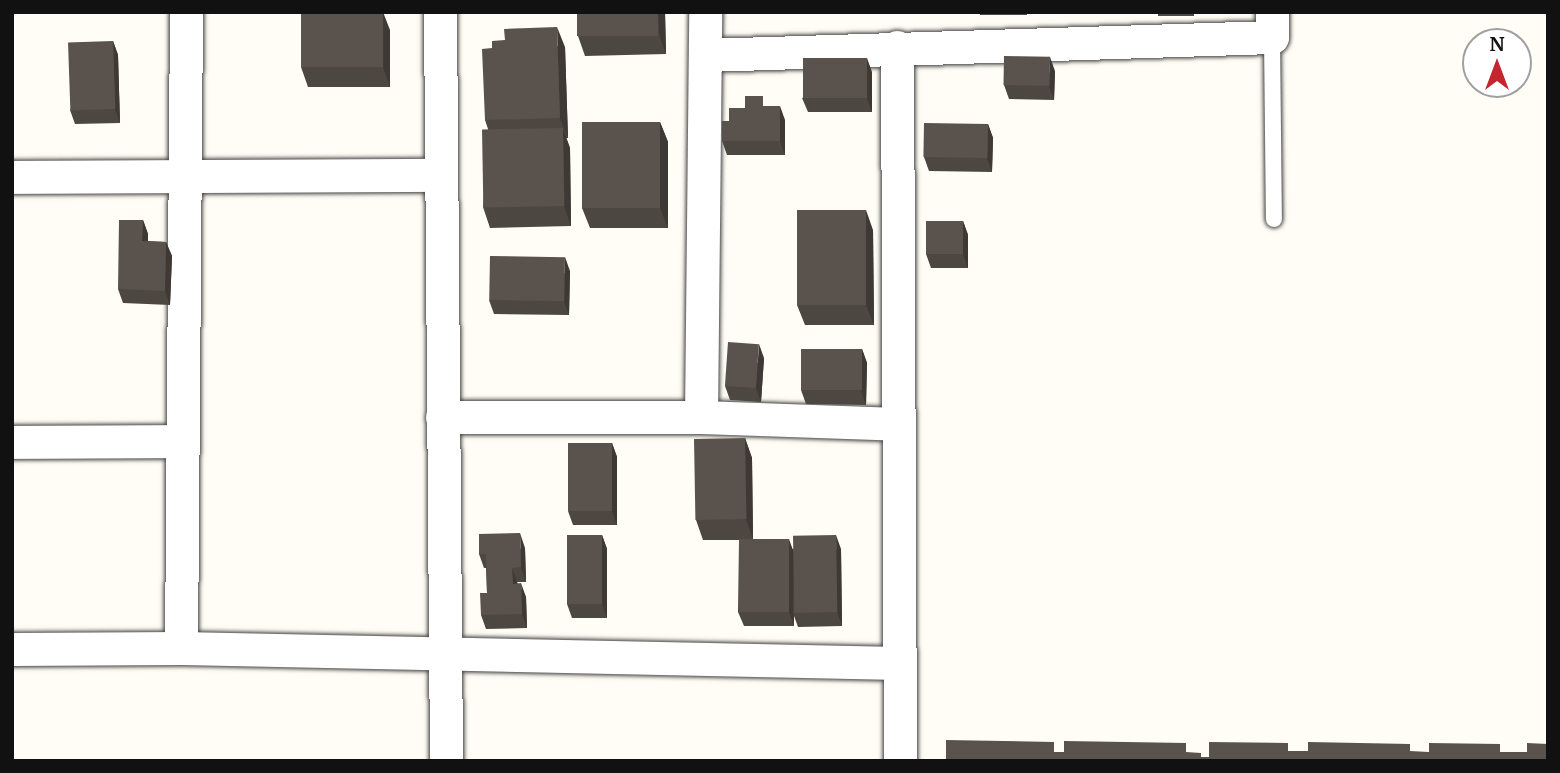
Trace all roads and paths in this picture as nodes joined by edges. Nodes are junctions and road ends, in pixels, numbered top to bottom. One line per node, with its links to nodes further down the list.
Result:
1 (186, 12): 9 (street)
2 (440, 12): 7 (street)
3 (705, 12): 6 (street)
4 (1272, 25): 5 (street); 10 (lane)
5 (897, 47): 6 (street); 13 (street)
6 (706, 55): 12 (street)
7 (441, 175): 9 (street); 11 (street)
8 (12, 177): 9 (street)
9 (184, 177): 14 (street)
10 (1274, 219)
11 (442, 417): 12 (street); 18 (street)
12 (701, 417): 13 (street)
13 (898, 424): 19 (street)
14 (182, 441): 15 (street); 16 (street)
15 (12, 442)
16 (181, 648): 17 (street); 18 (street)
17 (12, 649)
18 (447, 652): 19 (street); 20 (street)
19 (899, 663): 21 (street)
20 (446, 761)
21 (900, 761)

